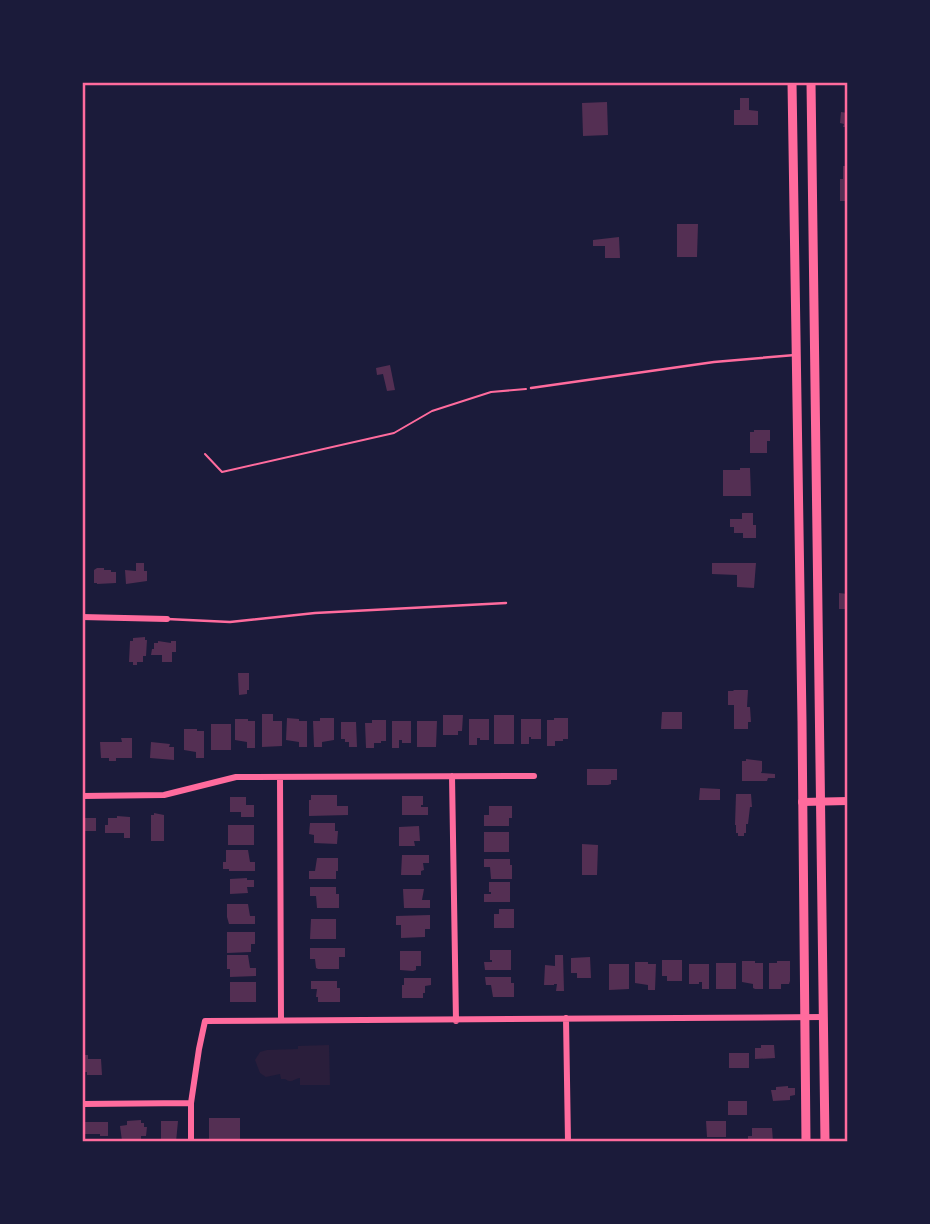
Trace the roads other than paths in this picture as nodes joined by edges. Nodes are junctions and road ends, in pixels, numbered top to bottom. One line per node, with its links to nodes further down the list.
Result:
1 (792, 82): 3 (main road)
2 (811, 82): 4 (main road)
3 (792, 94): 4 (main road); 5 (main road)
4 (811, 94): 6 (main road)
5 (794, 222): 6 (main road); 8 (main road)
6 (813, 222): 7 (main road)
7 (815, 354): 8 (main road); 11 (main road)
8 (795, 355): 9 (lane); 10 (main road)
9 (531, 388)
10 (798, 508): 11 (main road); 21 (main road)
11 (817, 508): 19 (main road)
12 (506, 603): 14 (lane)
13 (82, 617): 14 (street)
14 (167, 619)
15 (453, 776): 16 (street); 17 (street); 26 (street)
16 (534, 776)
17 (280, 777): 18 (street); 25 (street)
18 (82, 796)
19 (821, 801): 20 (street); 21 (street); 23 (main road)
20 (848, 801)
21 (802, 802): 22 (main road)
22 (805, 1017): 23 (street); 24 (street); 31 (main road)
23 (823, 1017): 32 (main road)
24 (566, 1018): 26 (street); 30 (street)
25 (281, 1020): 26 (street); 27 (street)
26 (456, 1021)
27 (191, 1103): 28 (street); 29 (street)
28 (82, 1104)
29 (191, 1142)
30 (568, 1142)
31 (806, 1142)
32 (825, 1142)

